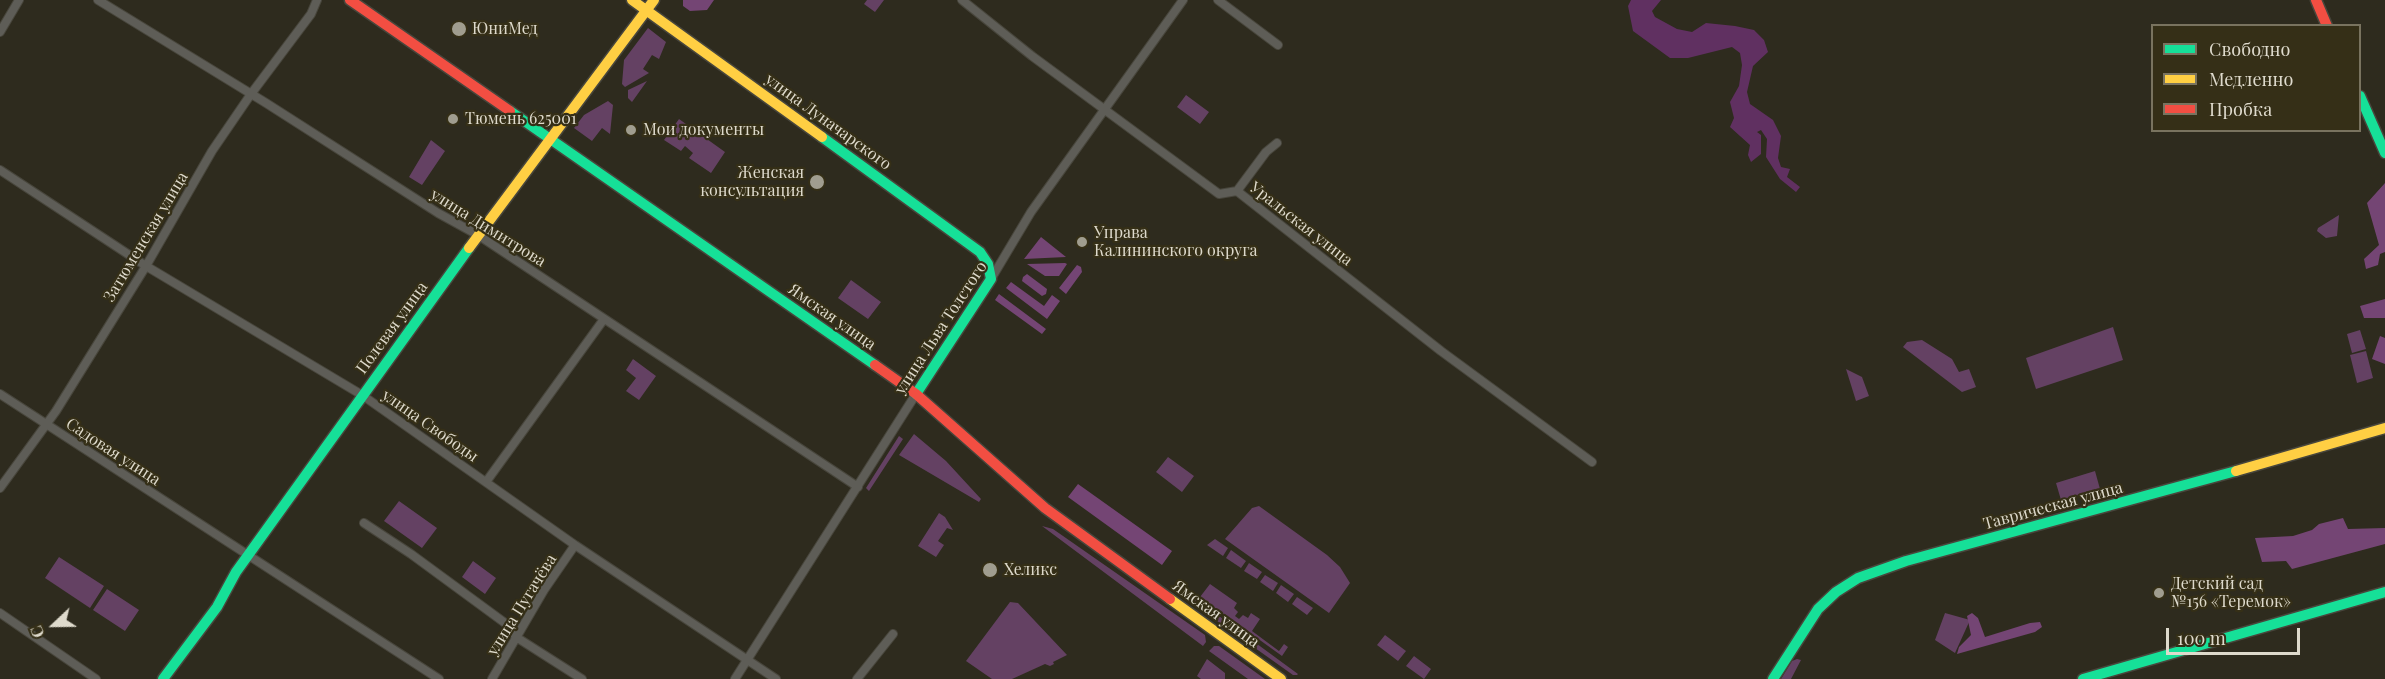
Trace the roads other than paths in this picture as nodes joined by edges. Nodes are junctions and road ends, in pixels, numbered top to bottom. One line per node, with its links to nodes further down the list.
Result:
1 (19, 0): 13 (street)
2 (98, 0): 15 (street, улица Димитрова)
3 (317, 0): 15 (street, Затюменская улица)
4 (350, 0): 18 (street, Ямская улица)
5 (632, 0): 11 (street, улица Луначарского)
6 (654, 0): 11 (street, Полевая улица)
7 (962, 0): 17 (street, Уральская улица)
8 (1183, 0): 17 (street, улица Льва Толстого)
9 (1218, 0): 14 (street)
10 (2316, 0): 12 (street)
11 (646, 10): 18 (street, Полевая улица); 25 (street, улица Луначарского)
12 (2326, 24)
13 (0, 32)
14 (1278, 45)
15 (251, 94): 23 (street, улица Димитрова); 24 (street, Затюменская улица)
16 (2361, 98): 20 (street)
17 (1104, 110): 22 (street, Уральская улица); 25 (street, улица Льва Толстого)
18 (550, 139): 23 (street, Полевая улица); 28 (street, Ямская улица)
19 (1277, 143): 22 (street)
20 (2385, 153)
21 (0, 170): 24 (street, улица Свободы)
22 (1237, 191): 32 (street, Уральская улица)
23 (478, 235): 26 (street, улица Димитрова); 29 (street, Полевая улица)
24 (146, 266): 29 (street, улица Свободы); 30 (street, Затюменская улица)
25 (991, 279): 28 (street, улица Льва Толстого)
26 (604, 319): 33 (street); 34 (street, улица Димитрова)
27 (0, 394): 30 (street, Садовая улица)
28 (916, 394): 34 (street, улица Льва Толстого); 52 (street, Ямская улица)
29 (362, 395): 33 (street, улица Свободы); 38 (street, Полевая улица)
30 (47, 425): 35 (street, Затюменская улица); 38 (street, Садовая улица)
31 (2385, 428): 53 (street, Таврическая улица)
32 (1592, 462)
33 (486, 482): 37 (street, улица Свободы)
34 (858, 487): 43 (street, улица Льва Толстого)
35 (0, 488)
36 (364, 523): 42 (street)
37 (575, 544): 42 (street, улица Пугачёва); 43 (street, улица Свободы)
38 (248, 555): 45 (street, Полевая улица); 46 (street)
39 (2385, 592): 54 (street)
40 (0, 614): 44 (street)
41 (892, 634): 51 (street)
42 (516, 637): 47 (street, улица Пугачёва); 48 (street)
43 (747, 660): 49 (street, улица Льва Толстого); 50 (street, улица Свободы)
44 (96, 679)
45 (163, 679)
46 (439, 679)
47 (492, 679)
48 (582, 679)
49 (735, 679)
50 (776, 679)
51 (856, 679)
52 (1281, 679)
53 (1773, 679)
54 (2083, 679)

